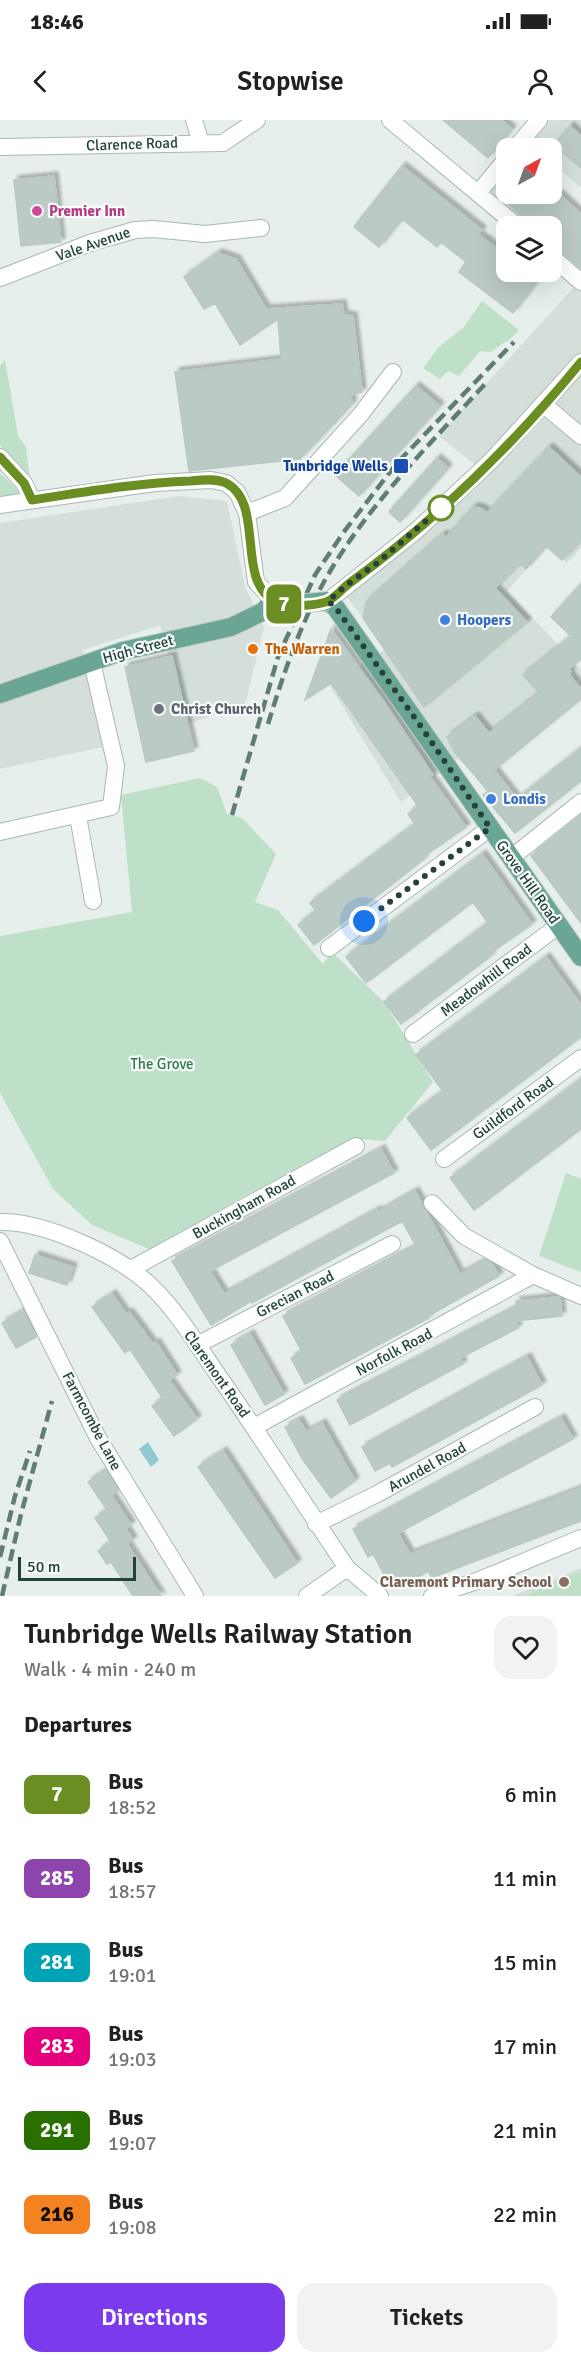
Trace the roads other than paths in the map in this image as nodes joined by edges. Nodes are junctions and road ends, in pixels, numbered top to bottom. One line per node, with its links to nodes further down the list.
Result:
1 (194, 120): 6 (street)
2 (257, 120): 6 (street, Clarence Road)
3 (390, 120): 9 (street)
4 (539, 120): 5 (street)
5 (524, 138)
6 (201, 143): 7 (street, Clarence Road)
7 (0, 147)
8 (496, 171): 9 (street)
9 (478, 193): 10 (street)
10 (505, 216)
11 (261, 228): 13 (street, Vale Avenue)
12 (562, 266): 14 (street)
13 (0, 278)
14 (581, 282)
15 (581, 362): 17 (street)
16 (393, 372): 22 (street)
17 (544, 405): 18 (street); 24 (street)
18 (581, 436)
19 (0, 458): 20 (street)
20 (32, 500): 21 (street); 22 (street)
21 (0, 505)
22 (247, 513): 23 (street)
23 (273, 600): 24 (main road, bridge); 25 (main road, High Street)
24 (328, 601): 29 (main road, Grove Hill Road)
25 (92, 662): 26 (main road, High Street); 28 (street)
26 (0, 694)
27 (581, 801): 31 (street)
28 (78, 816): 30 (street); 32 (street)
29 (490, 828): 31 (main road, Grove Hill Road); 34 (street)
30 (0, 832)
31 (511, 858): 33 (main road, Grove Hill Road)
32 (93, 901)
33 (558, 926): 35 (main road, Grove Hill Road); 36 (street, Meadowhill Road)
34 (328, 948)
35 (580, 954)
36 (413, 1034)
37 (581, 1058): 39 (street, Guildford Road)
38 (356, 1146): 44 (street, Buckingham Road)
39 (444, 1159)
40 (432, 1203): 45 (street)
41 (0, 1222): 44 (street, Claremont Road)
42 (0, 1241): 54 (street, Farmcombe Lane)
43 (392, 1244): 47 (street, Grecian Road)
44 (131, 1269): 47 (street, Claremont Road)
45 (533, 1275): 46 (street); 49 (street, Norfolk Road)
46 (581, 1296)
47 (197, 1345): 49 (street, Claremont Road)
48 (535, 1407): 50 (street, Arundel Road)
49 (254, 1427): 50 (street, Claremont Road)
50 (316, 1524): 52 (street, Claremont Road)
51 (581, 1538): 56 (street)
52 (347, 1568): 53 (street, Claremont Road); 55 (street)
53 (374, 1595)
54 (195, 1596)
55 (307, 1596)
56 (432, 1596)

